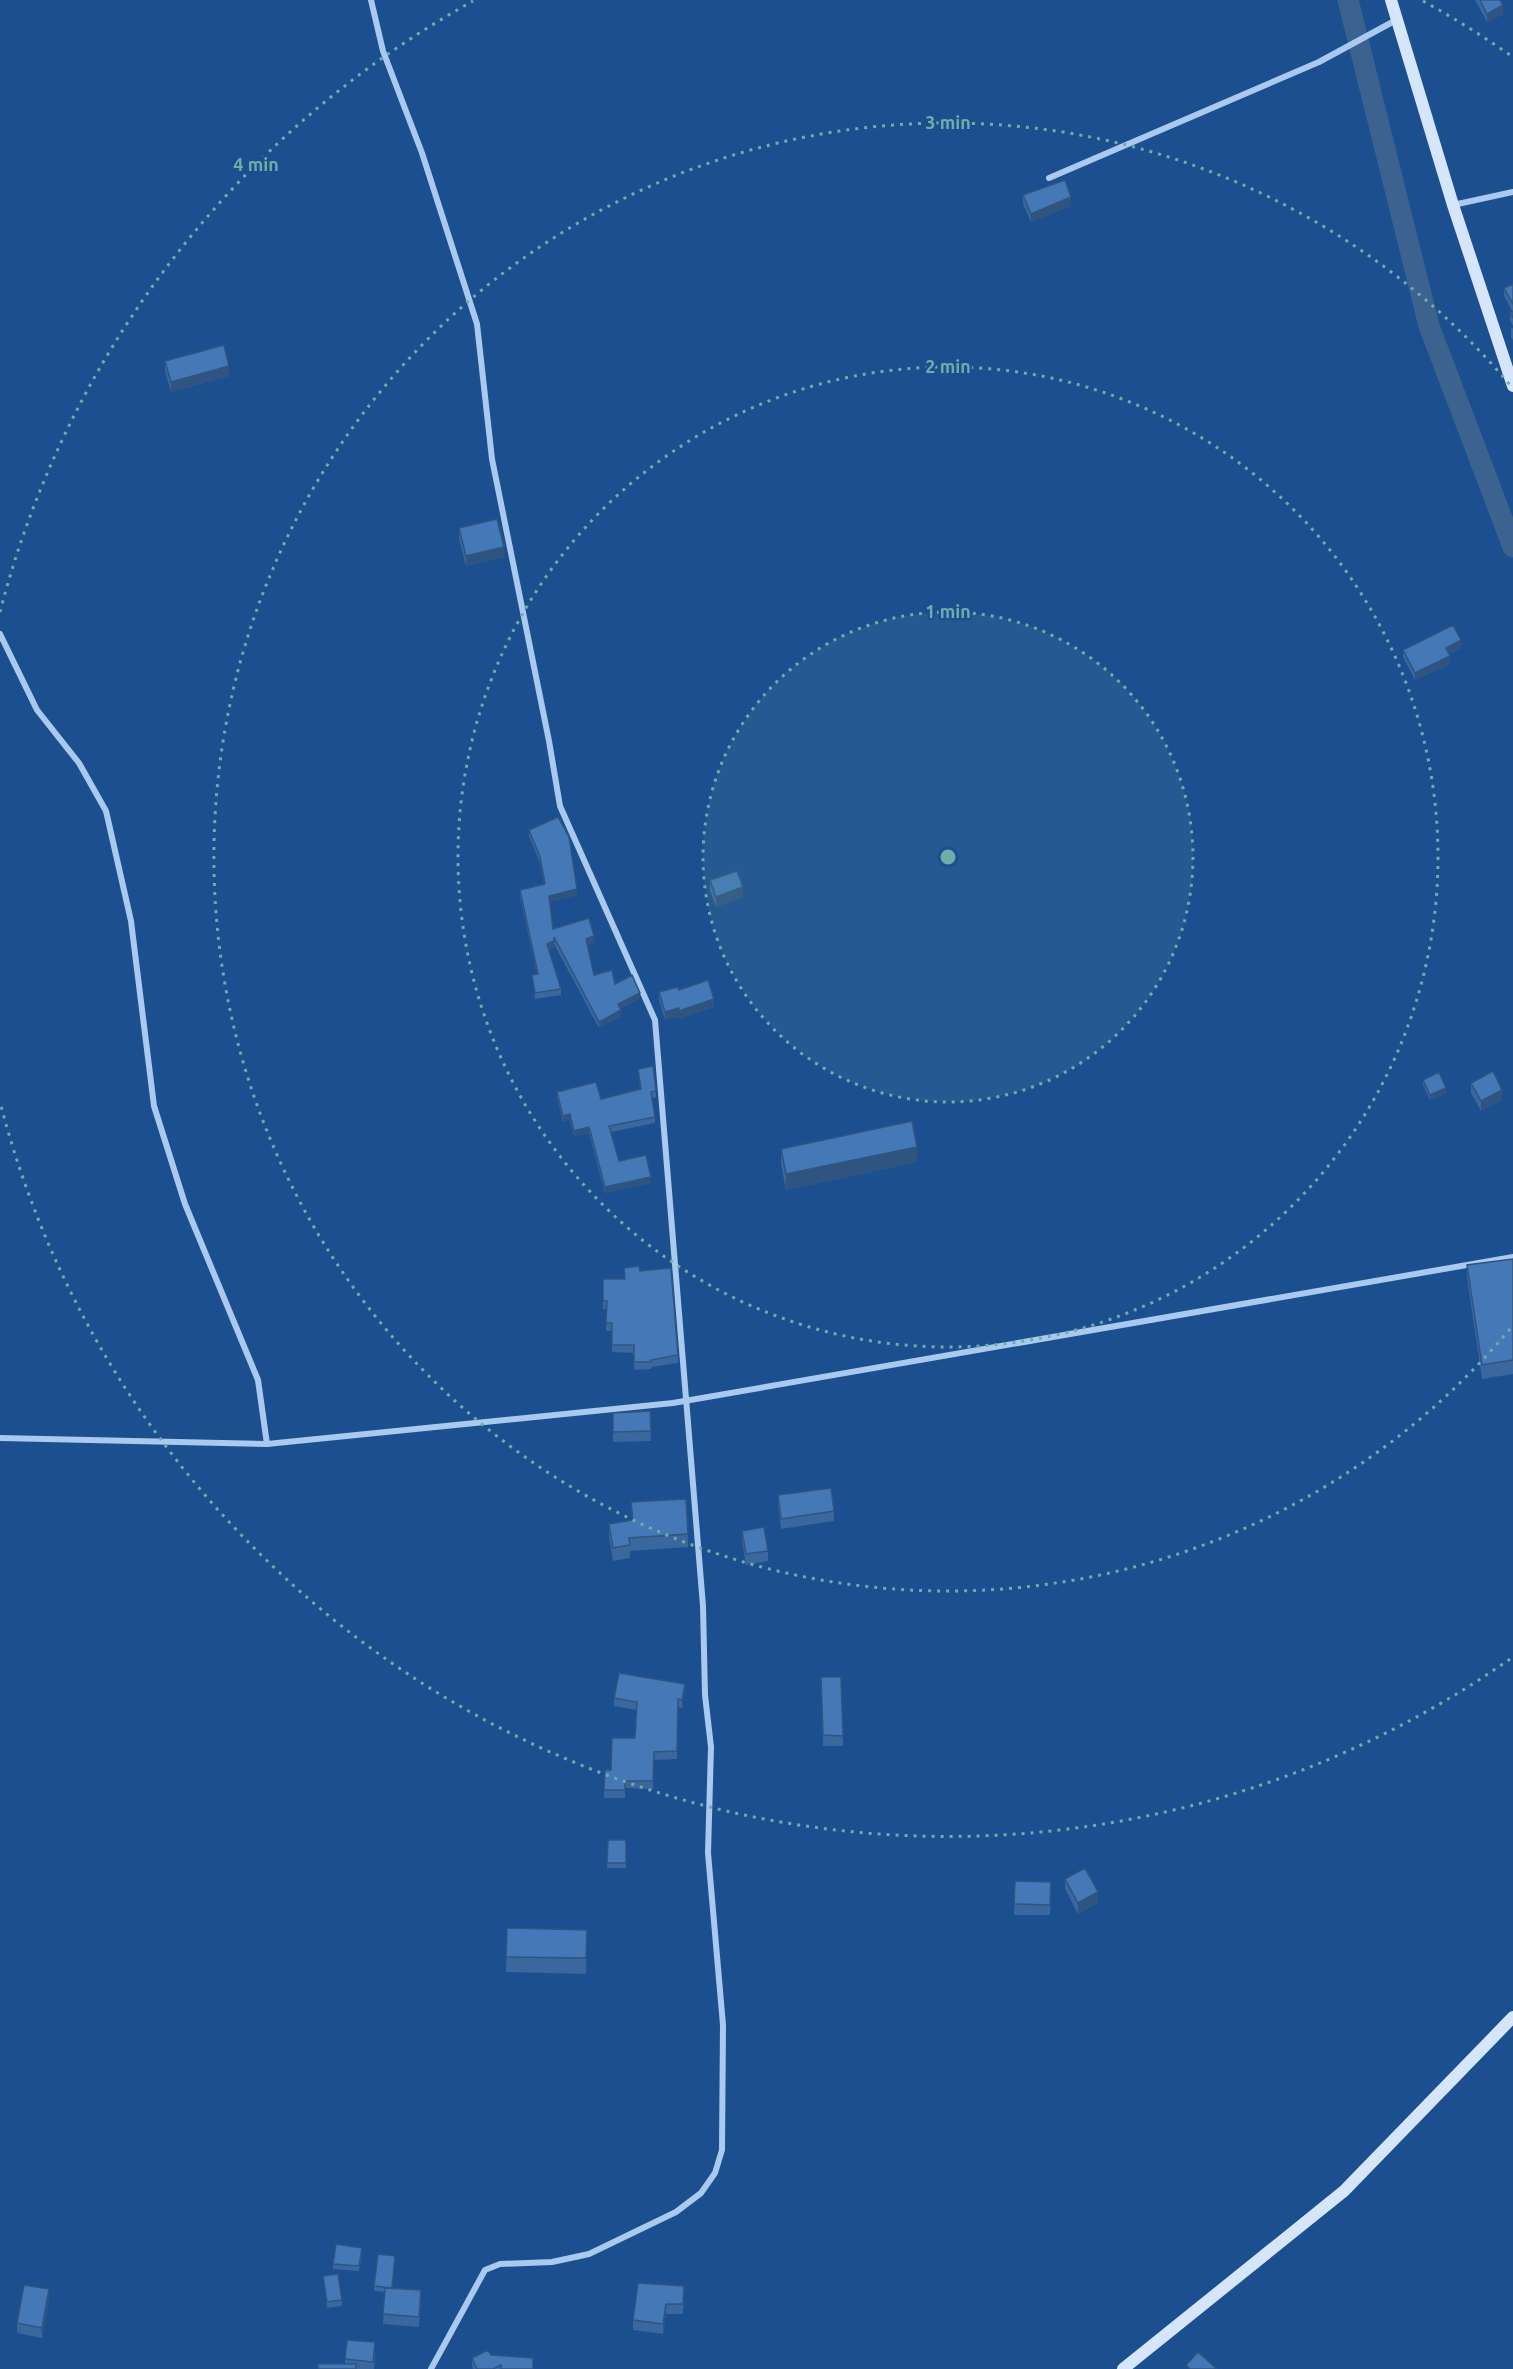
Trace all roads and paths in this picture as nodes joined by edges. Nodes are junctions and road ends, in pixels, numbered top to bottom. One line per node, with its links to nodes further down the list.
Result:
1 (371, 0): 10 (street)
2 (1391, 0): 3 (main road)
3 (1399, 19): 4 (street); 6 (main road)
4 (1049, 178)
5 (1513, 192): 6 (street)
6 (1453, 205): 7 (main road)
7 (1513, 386)
8 (0, 634): 12 (street)
9 (1513, 1257): 10 (street)
10 (686, 1400): 12 (street); 14 (street)
11 (0, 1438): 12 (street)
12 (267, 1444)
13 (1510, 2020): 15 (main road)
14 (431, 2369)
15 (1123, 2369)

